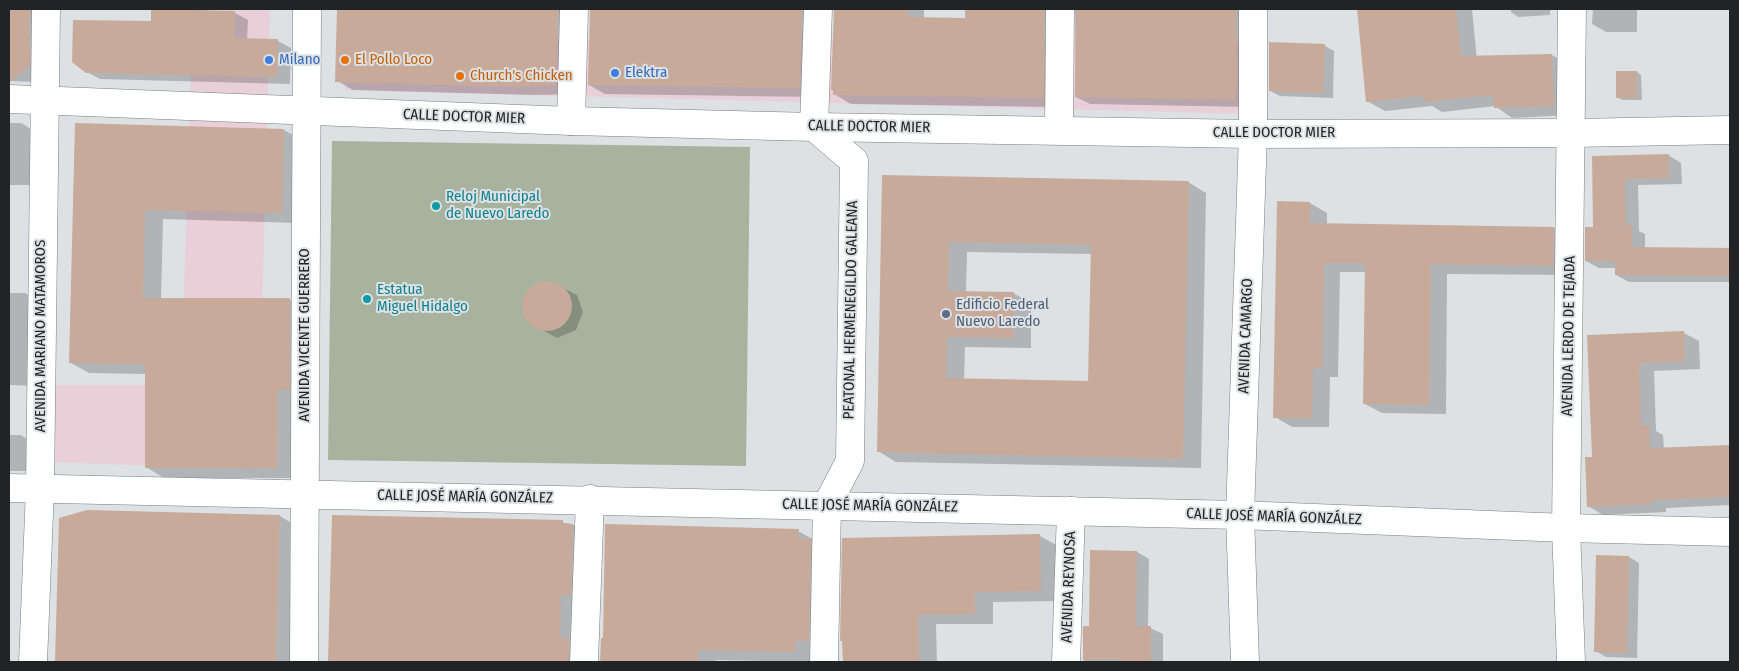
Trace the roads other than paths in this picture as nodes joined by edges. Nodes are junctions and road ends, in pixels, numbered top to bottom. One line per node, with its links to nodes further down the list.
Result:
1 (46, 9): 9 (main road, AVENIDA MARIANO MATAMOROS)
2 (307, 9): 10 (main road, AVENIDA VICENTE GUERRERO)
3 (574, 9): 11 (main road)
4 (818, 9): 12 (main road)
5 (1060, 9): 13 (main road)
6 (1253, 9): 15 (main road, AVENIDA CAMARGO)
7 (1572, 9): 16 (main road, AVENIDA LERDO DE TEJADA)
8 (9, 100): 9 (main road, CALLE DOCTOR MIER)
9 (43, 100): 10 (main road, CALLE DOCTOR MIER); 18 (main road, AVENIDA MARIANO MATAMOROS)
10 (306, 112): 11 (main road, CALLE DOCTOR MIER); 19 (main road, AVENIDA VICENTE GUERRERO)
11 (571, 121): 12 (main road, CALLE DOCTOR MIER)
12 (814, 127): 13 (main road, CALLE DOCTOR MIER); 21 (main road, PEATONAL HERMENEGILDO GALEANA)
13 (1059, 129): 15 (main road, CALLE DOCTOR MIER)
14 (1730, 130): 16 (main road, CALLE DOCTOR MIER)
15 (1253, 134): 16 (main road, CALLE DOCTOR MIER); 23 (main road, AVENIDA CAMARGO)
16 (1572, 134): 24 (main road, AVENIDA LERDO DE TEJADA)
17 (9, 488): 18 (main road, CALLE JOSÉ MARÍA GONZÁLEZ)
18 (40, 489): 19 (main road, CALLE JOSÉ MARÍA GONZÁLEZ); 26 (main road, AVENIDA MARIANO MATAMOROS)
19 (305, 494): 20 (main road, CALLE JOSÉ MARÍA GONZÁLEZ); 27 (main road, AVENIDA VICENTE GUERRERO)
20 (590, 499): 21 (main road, CALLE JOSÉ MARÍA GONZÁLEZ); 28 (main road)
21 (827, 505): 22 (main road, CALLE JOSÉ MARÍA GONZÁLEZ); 29 (main road)
22 (1071, 511): 23 (main road, CALLE JOSÉ MARÍA GONZÁLEZ); 30 (main road, AVENIDA REYNOSA)
23 (1240, 515): 24 (main road, CALLE JOSÉ MARÍA GONZÁLEZ); 31 (main road, AVENIDA CAMARGO)
24 (1566, 528): 25 (main road, CALLE JOSÉ MARÍA GONZÁLEZ); 32 (main road, AVENIDA LERDO DE TEJADA)
25 (1730, 532)
26 (33, 662)
27 (304, 662)
28 (584, 662)
29 (824, 662)
30 (1066, 662)
31 (1245, 662)
32 (1571, 662)

